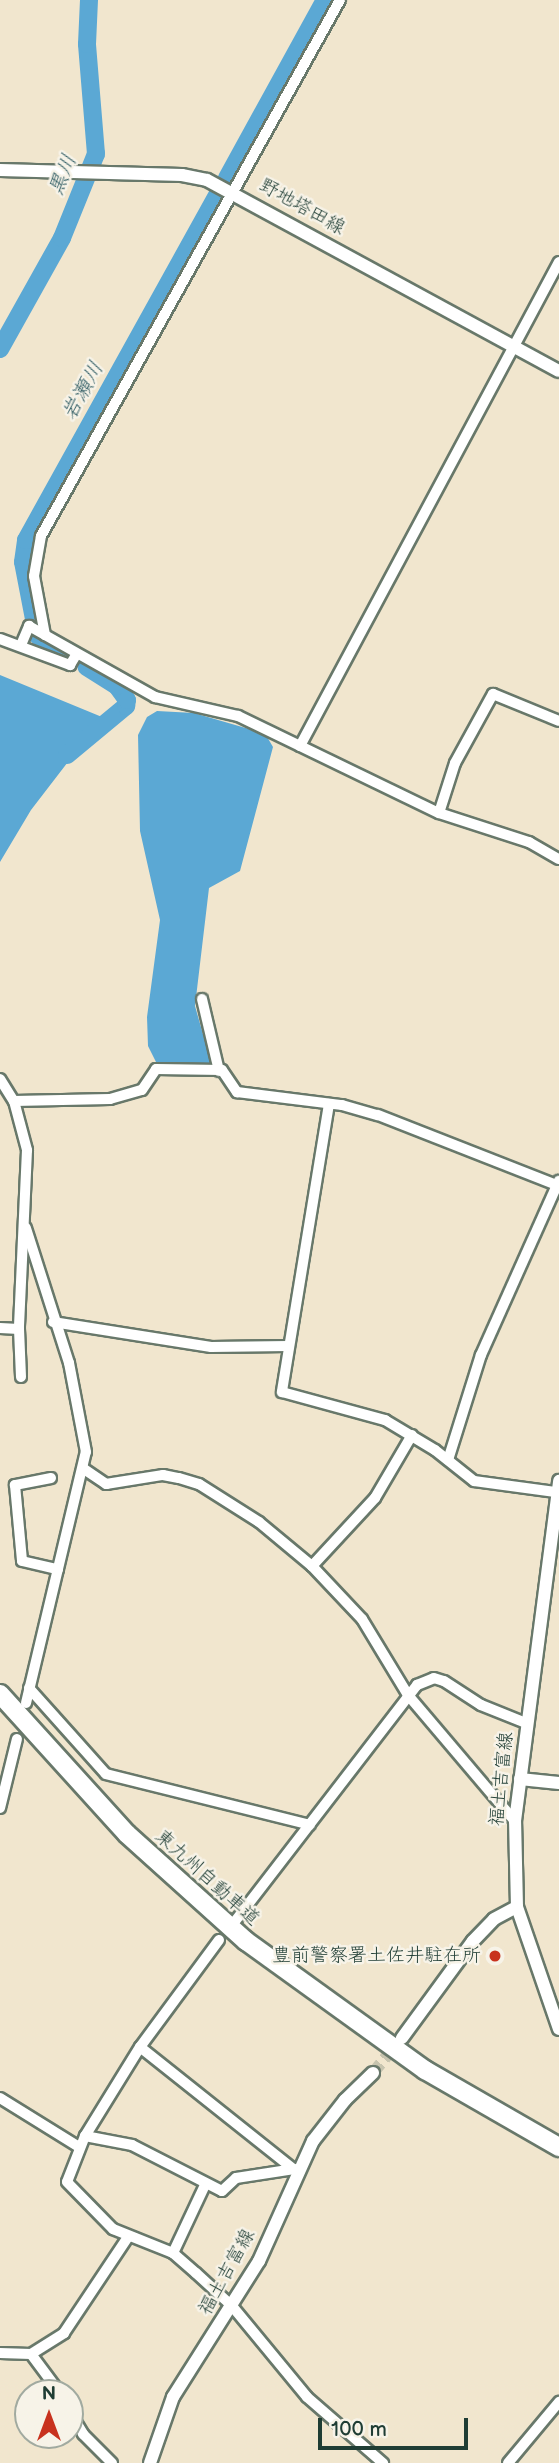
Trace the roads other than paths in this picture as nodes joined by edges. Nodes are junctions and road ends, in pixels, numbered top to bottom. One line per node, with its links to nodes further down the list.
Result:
1 (340, 0): 3 (street)
2 (0, 170): 3 (main road, 野地塔田線)
3 (234, 191): 5 (main road, 野地塔田線); 7 (street)
4 (559, 262): 5 (street)
5 (512, 347): 6 (main road, 野地塔田線); 12 (street)
6 (559, 371)
7 (45, 635): 9 (street); 10 (street)
8 (0, 639): 9 (street)
9 (20, 645): 10 (street)
10 (76, 655): 12 (street)
11 (559, 721): 13 (street)
12 (300, 746): 13 (street)
13 (439, 813): 14 (street)
14 (559, 859)
15 (202, 999): 16 (street)
16 (219, 1071): 18 (street); 19 (street)
17 (0, 1079): 18 (street)
18 (14, 1101): 21 (street)
19 (328, 1104): 20 (street); 25 (street)
20 (558, 1184): 28 (street)
21 (26, 1228): 22 (street); 24 (street)
22 (53, 1322): 25 (street); 29 (street)
23 (0, 1328): 24 (street)
24 (19, 1329): 26 (street)
25 (288, 1346): 27 (street)
26 (21, 1377)
27 (412, 1435): 28 (street); 32 (street)
28 (448, 1460): 31 (street)
29 (84, 1469): 32 (street); 33 (street)
30 (51, 1478): 33 (street)
31 (557, 1486): 38 (main road, 福土吉富線)
32 (312, 1566): 36 (street)
33 (58, 1569): 34 (street)
34 (29, 1688): 37 (street); 45 (street)
35 (0, 1695): 56 (highway, 東九州自動車道)
36 (408, 1695): 38 (street); 44 (street); 45 (street)
37 (26, 1703)
38 (526, 1723): 41 (main road, 福土吉富線)
39 (18, 1739): 40 (street)
40 (4, 1771): 43 (street)
41 (520, 1779): 42 (main road); 44 (main road, 福土吉富線)
42 (559, 1783)
43 (0, 1808)
44 (515, 1821): 46 (main road, 福土吉富線)
45 (310, 1825): 47 (street)
46 (517, 1907): 49 (main road, 福土吉富線); 50 (main road)
47 (236, 1920)
48 (219, 1940): 51 (street)
49 (559, 2029)
50 (402, 2038)
51 (140, 2047): 54 (street); 57 (street)
52 (373, 2073): 57 (main road, 福土吉富線)
53 (0, 2098): 55 (street)
54 (85, 2136): 55 (street); 58 (street)
55 (79, 2147): 59 (street)
56 (559, 2147)
57 (295, 2170): 58 (street); 61 (main road, 福土吉富線)
58 (205, 2185): 60 (street)
59 (128, 2237): 60 (street); 63 (street)
60 (173, 2253): 61 (street)
61 (232, 2306): 68 (main road, 福土吉富線); 69 (street)
62 (0, 2353): 63 (street)
63 (31, 2354): 64 (street)
64 (50, 2379)
65 (559, 2402): 70 (street)
66 (84, 2435): 67 (street)
67 (112, 2463)
68 (150, 2463)
69 (383, 2463)
70 (508, 2463)

